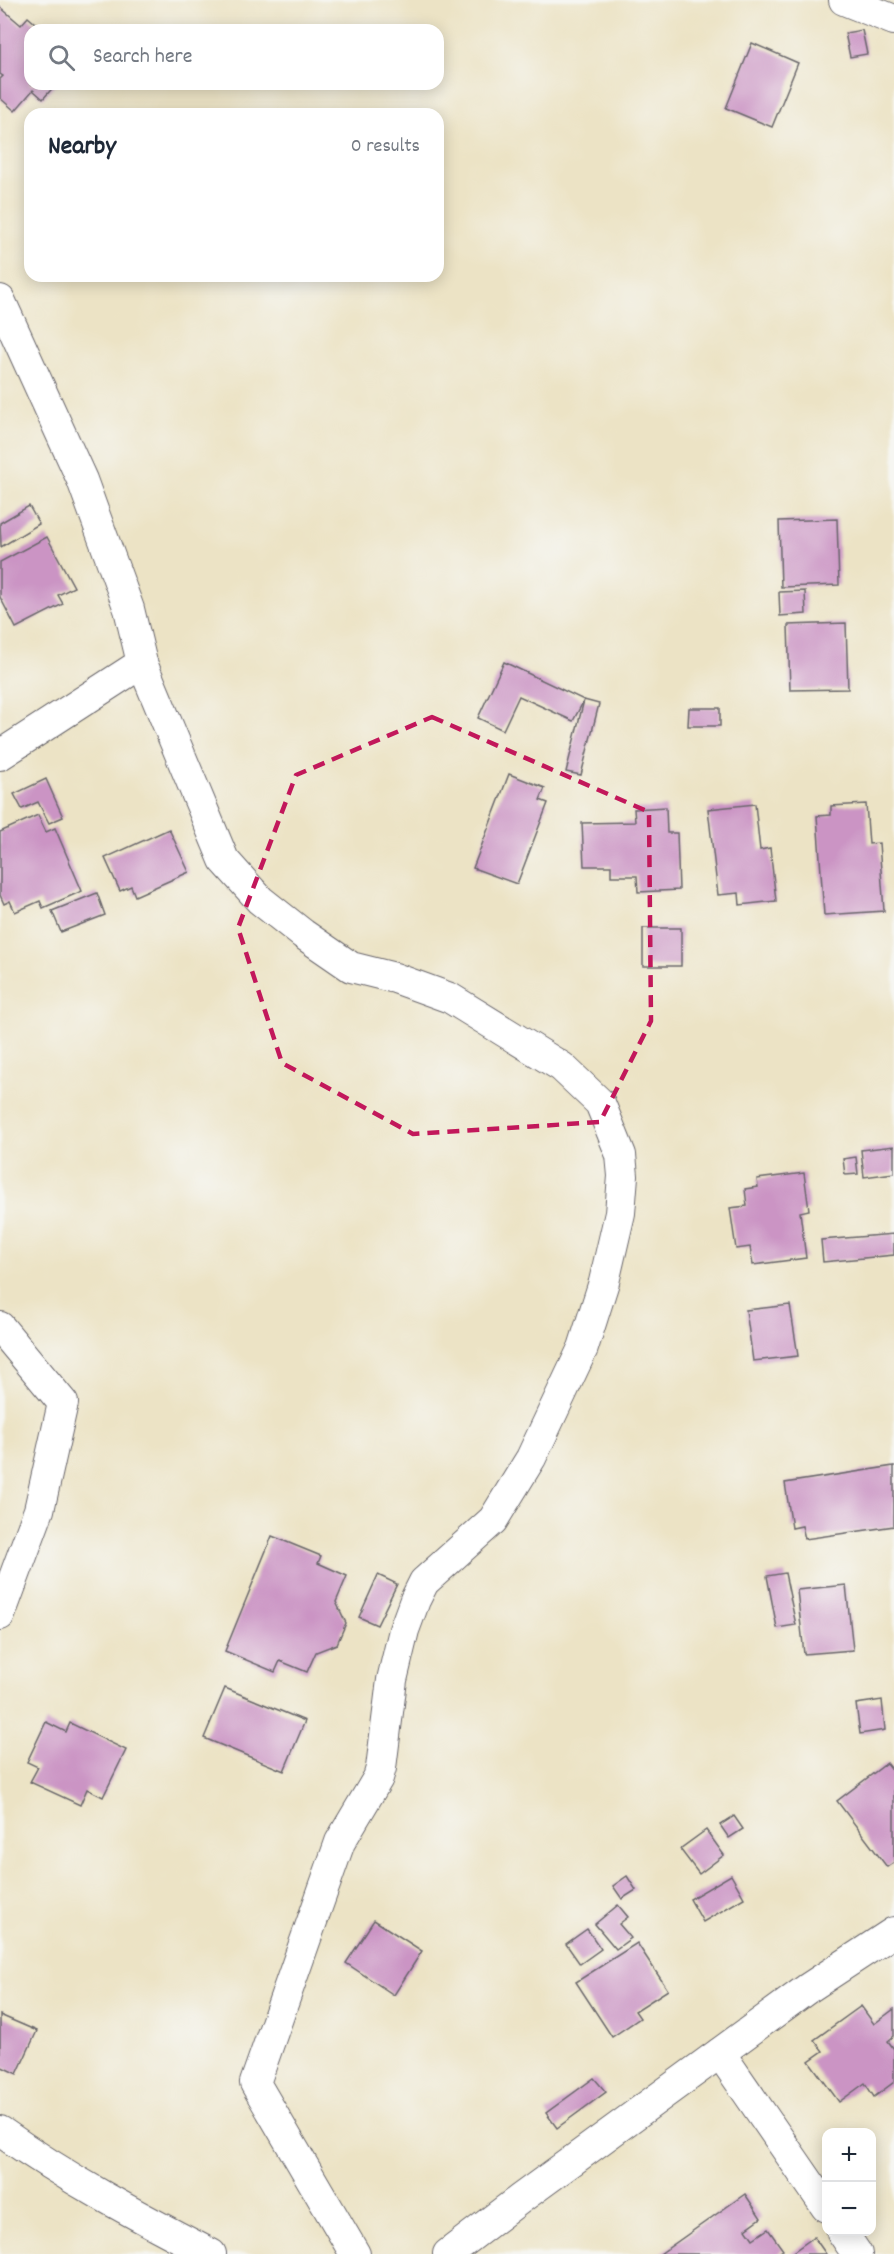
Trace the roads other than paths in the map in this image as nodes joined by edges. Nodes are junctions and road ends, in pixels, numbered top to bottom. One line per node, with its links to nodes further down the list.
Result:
1 (844, 0): 2 (street)
2 (894, 20)
3 (0, 300): 4 (street)
4 (10, 347): 5 (street)
5 (142, 663): 6 (street); 15 (street)
6 (0, 754)
7 (0, 1327): 8 (street)
8 (0, 1615)
9 (894, 1932): 10 (street)
10 (720, 2053): 12 (street); 16 (street)
11 (0, 2131): 14 (street)
12 (822, 2201)
13 (845, 2236): 17 (street)
14 (211, 2254)
15 (355, 2254)
16 (448, 2254)
17 (857, 2254)

